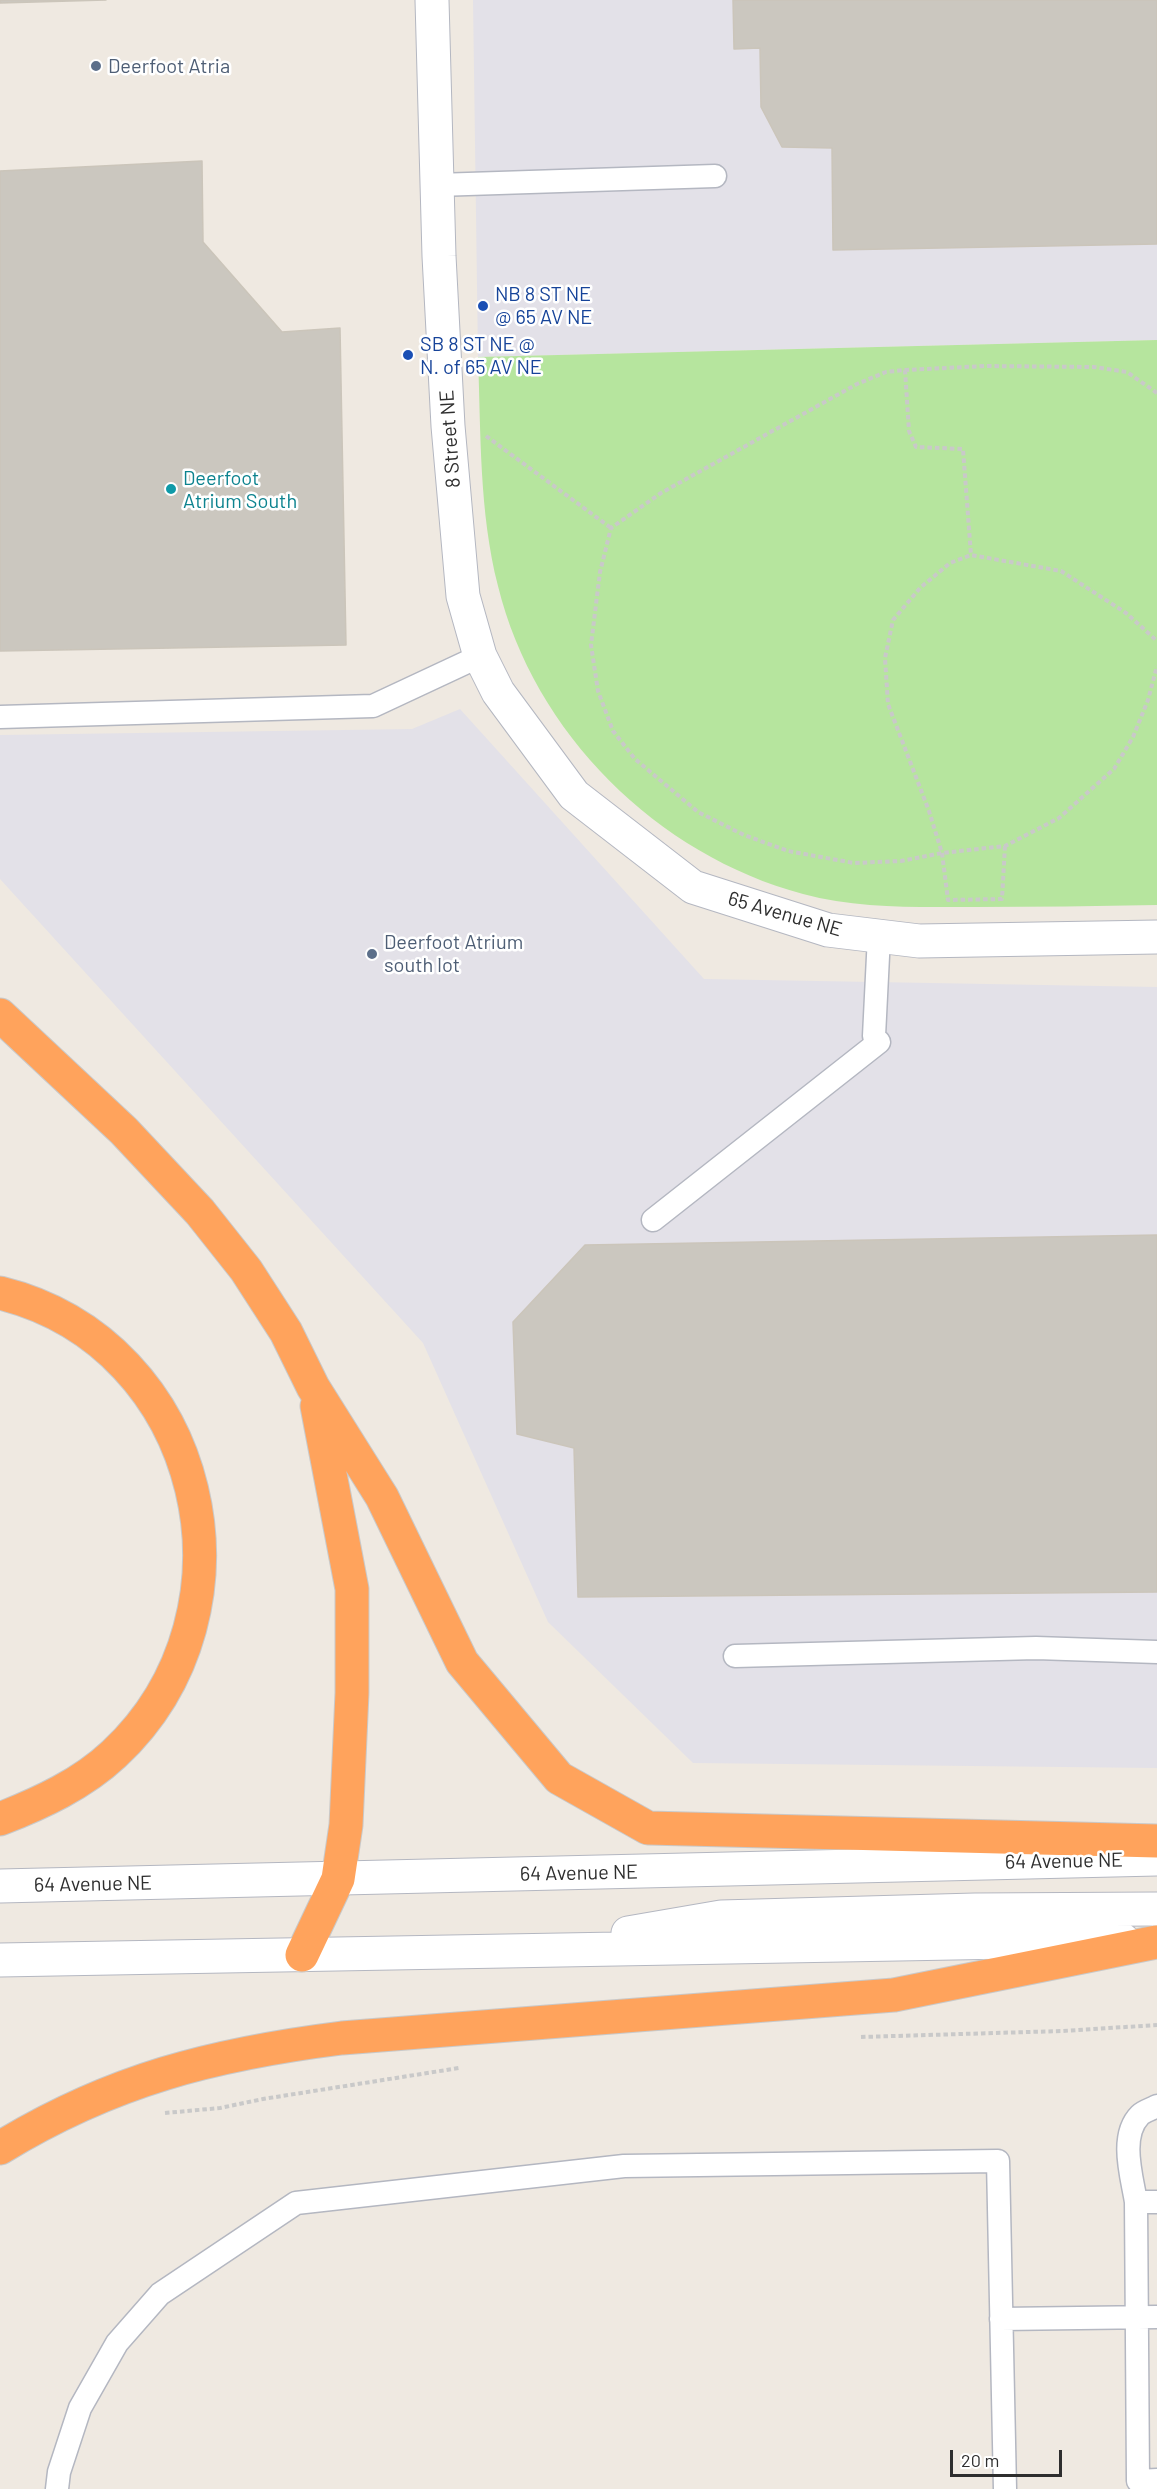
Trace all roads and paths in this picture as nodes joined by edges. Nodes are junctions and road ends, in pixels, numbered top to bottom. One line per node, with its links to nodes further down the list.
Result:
1 (432, 0): 3 (street, 8 Street NE)
2 (715, 176): 3 (lane)
3 (437, 185): 6 (street, 8 Street NE)
4 (905, 370): 5 (path); 7 (path); 8 (path)
5 (1157, 393)
6 (448, 426): 7 (path); 10 (street, 8 Street NE)
7 (611, 528): 15 (path)
8 (971, 555): 9 (path); 15 (path)
9 (1157, 641)
10 (480, 656): 12 (street, 8 Street NE); 13 (lane)
11 (1157, 666): 14 (path)
12 (498, 692): 16 (street, 65 Avenue NE)
13 (0, 717)
14 (1005, 846): 15 (path); 15 (path)
15 (942, 853)
16 (879, 936): 17 (street, 65 Avenue NE); 19 (lane)
17 (1157, 937)
18 (0, 1015): 21 (highway)
19 (653, 1220)
20 (0, 1293): 24 (highway)
21 (314, 1387): 25 (highway); 27 (highway)
22 (1157, 1652): 23 (lane)
23 (735, 1656)
24 (0, 1819)
25 (1157, 1841)
26 (1157, 1859): 27 (street, 64 Avenue NE)
27 (338, 1880): 28 (street, 64 Avenue NE); 32 (highway)
28 (0, 1886)
29 (1157, 1909): 31 (street)
30 (1157, 1941): 31 (street); 39 (highway)
31 (525, 1951): 32 (street)
32 (302, 1955): 33 (street)
33 (0, 1960)
34 (1157, 2025): 35 (path)
35 (857, 2037)
36 (465, 2067): 38 (path)
37 (1157, 2106): 40 (lane)
38 (153, 2114)
39 (0, 2148)
40 (1146, 2202): 41 (lane)
41 (1148, 2317): 42 (lane); 43 (lane)
42 (1001, 2319): 44 (lane); 45 (lane)
43 (1157, 2480)
44 (57, 2489)
45 (1005, 2489)

